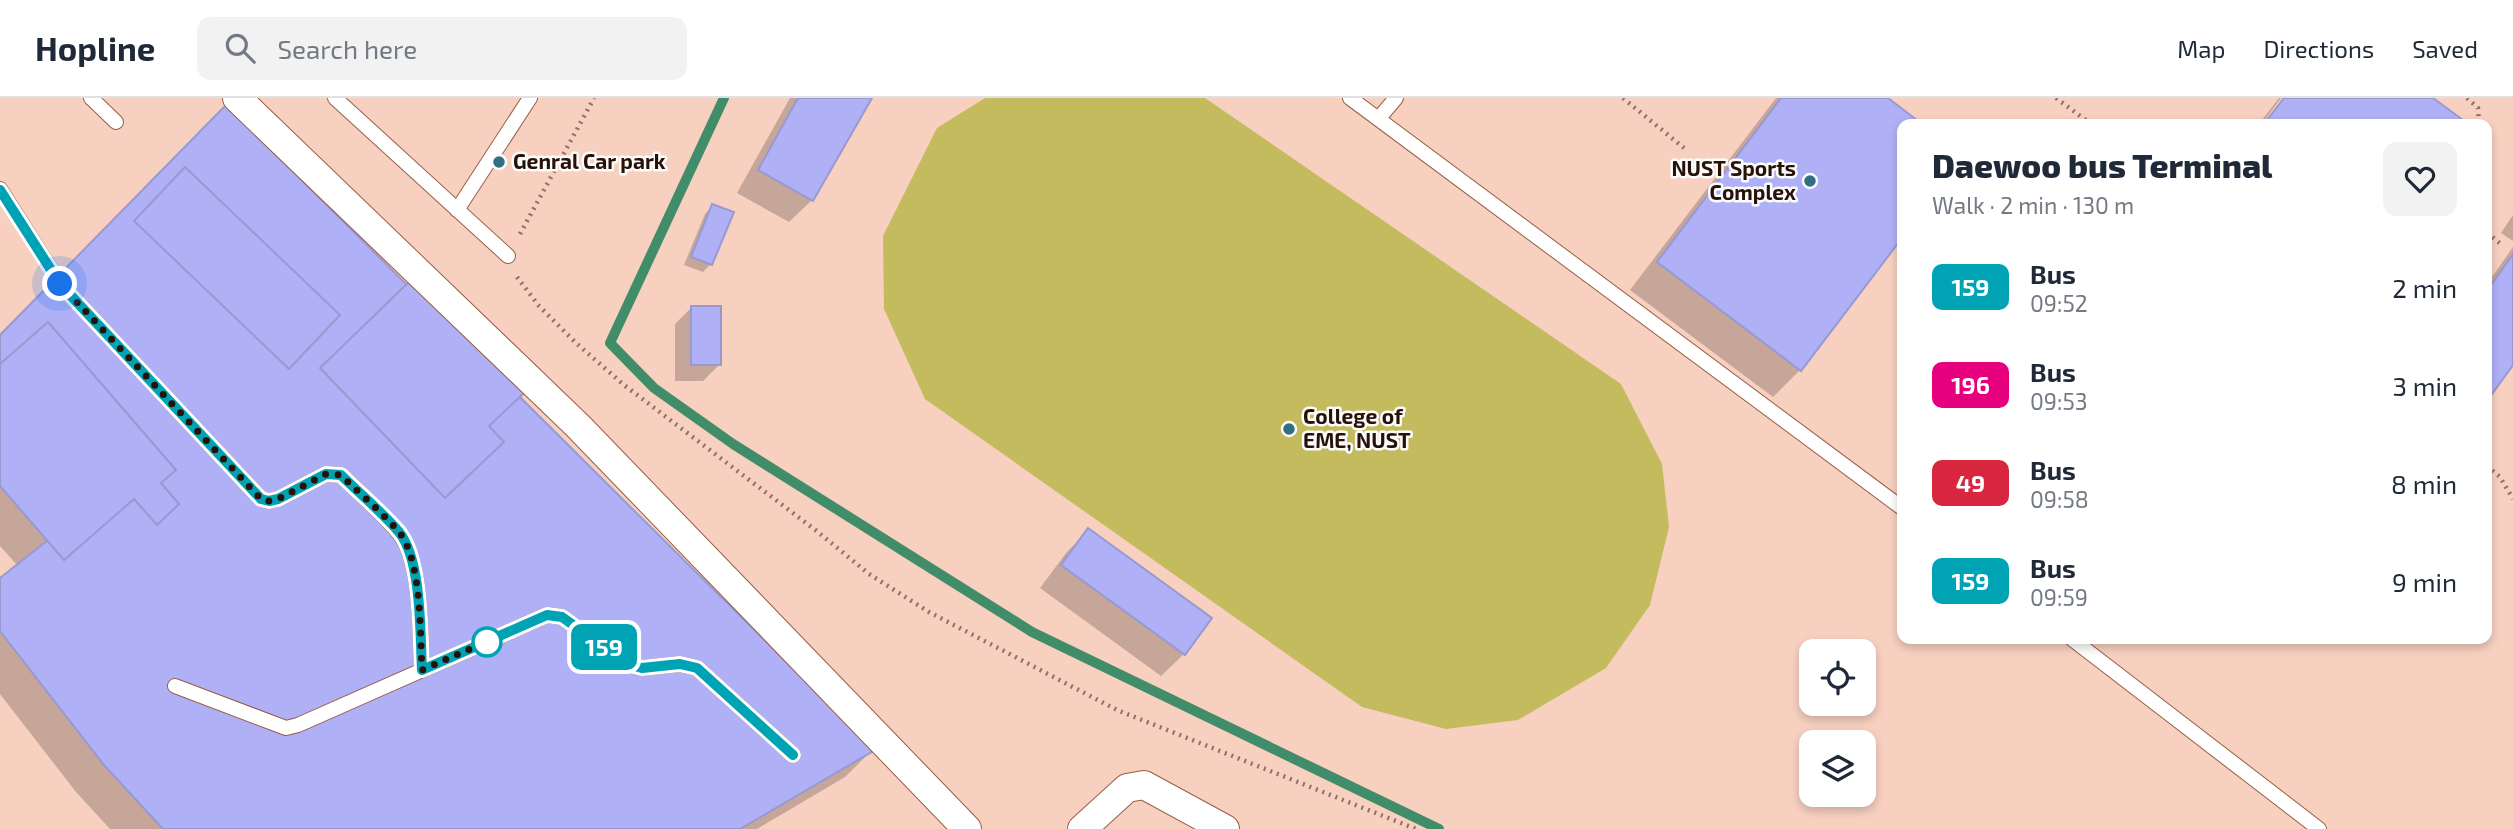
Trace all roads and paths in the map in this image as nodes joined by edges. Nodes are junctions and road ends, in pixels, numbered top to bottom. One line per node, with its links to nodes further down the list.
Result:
1 (91, 98): 14 (lane)
2 (236, 98): 28 (street)
3 (335, 98): 17 (lane)
4 (530, 98): 17 (lane)
5 (594, 98): 20 (path)
6 (1350, 98): 11 (lane)
7 (1396, 98): 11 (lane)
8 (1623, 98): 15 (path)
9 (2056, 98): 12 (path)
10 (2467, 98): 13 (path)
11 (1378, 118): 23 (lane)
12 (2084, 119)
13 (2479, 119)
14 (116, 122)
15 (1684, 148)
16 (0, 190): 25 (lane)
17 (457, 210): 20 (lane)
18 (2492, 237): 19 (path)
19 (2501, 244)
20 (509, 256): 31 (path)
21 (2492, 470): 22 (path)
22 (2513, 499)
23 (1897, 504)
24 (2078, 644): 32 (lane)
25 (422, 670): 26 (lane); 27 (lane)
26 (175, 686)
27 (793, 755)
28 (967, 829)
29 (1082, 829): 30 (street)
30 (1225, 829)
31 (1416, 829)
32 (2319, 829)

